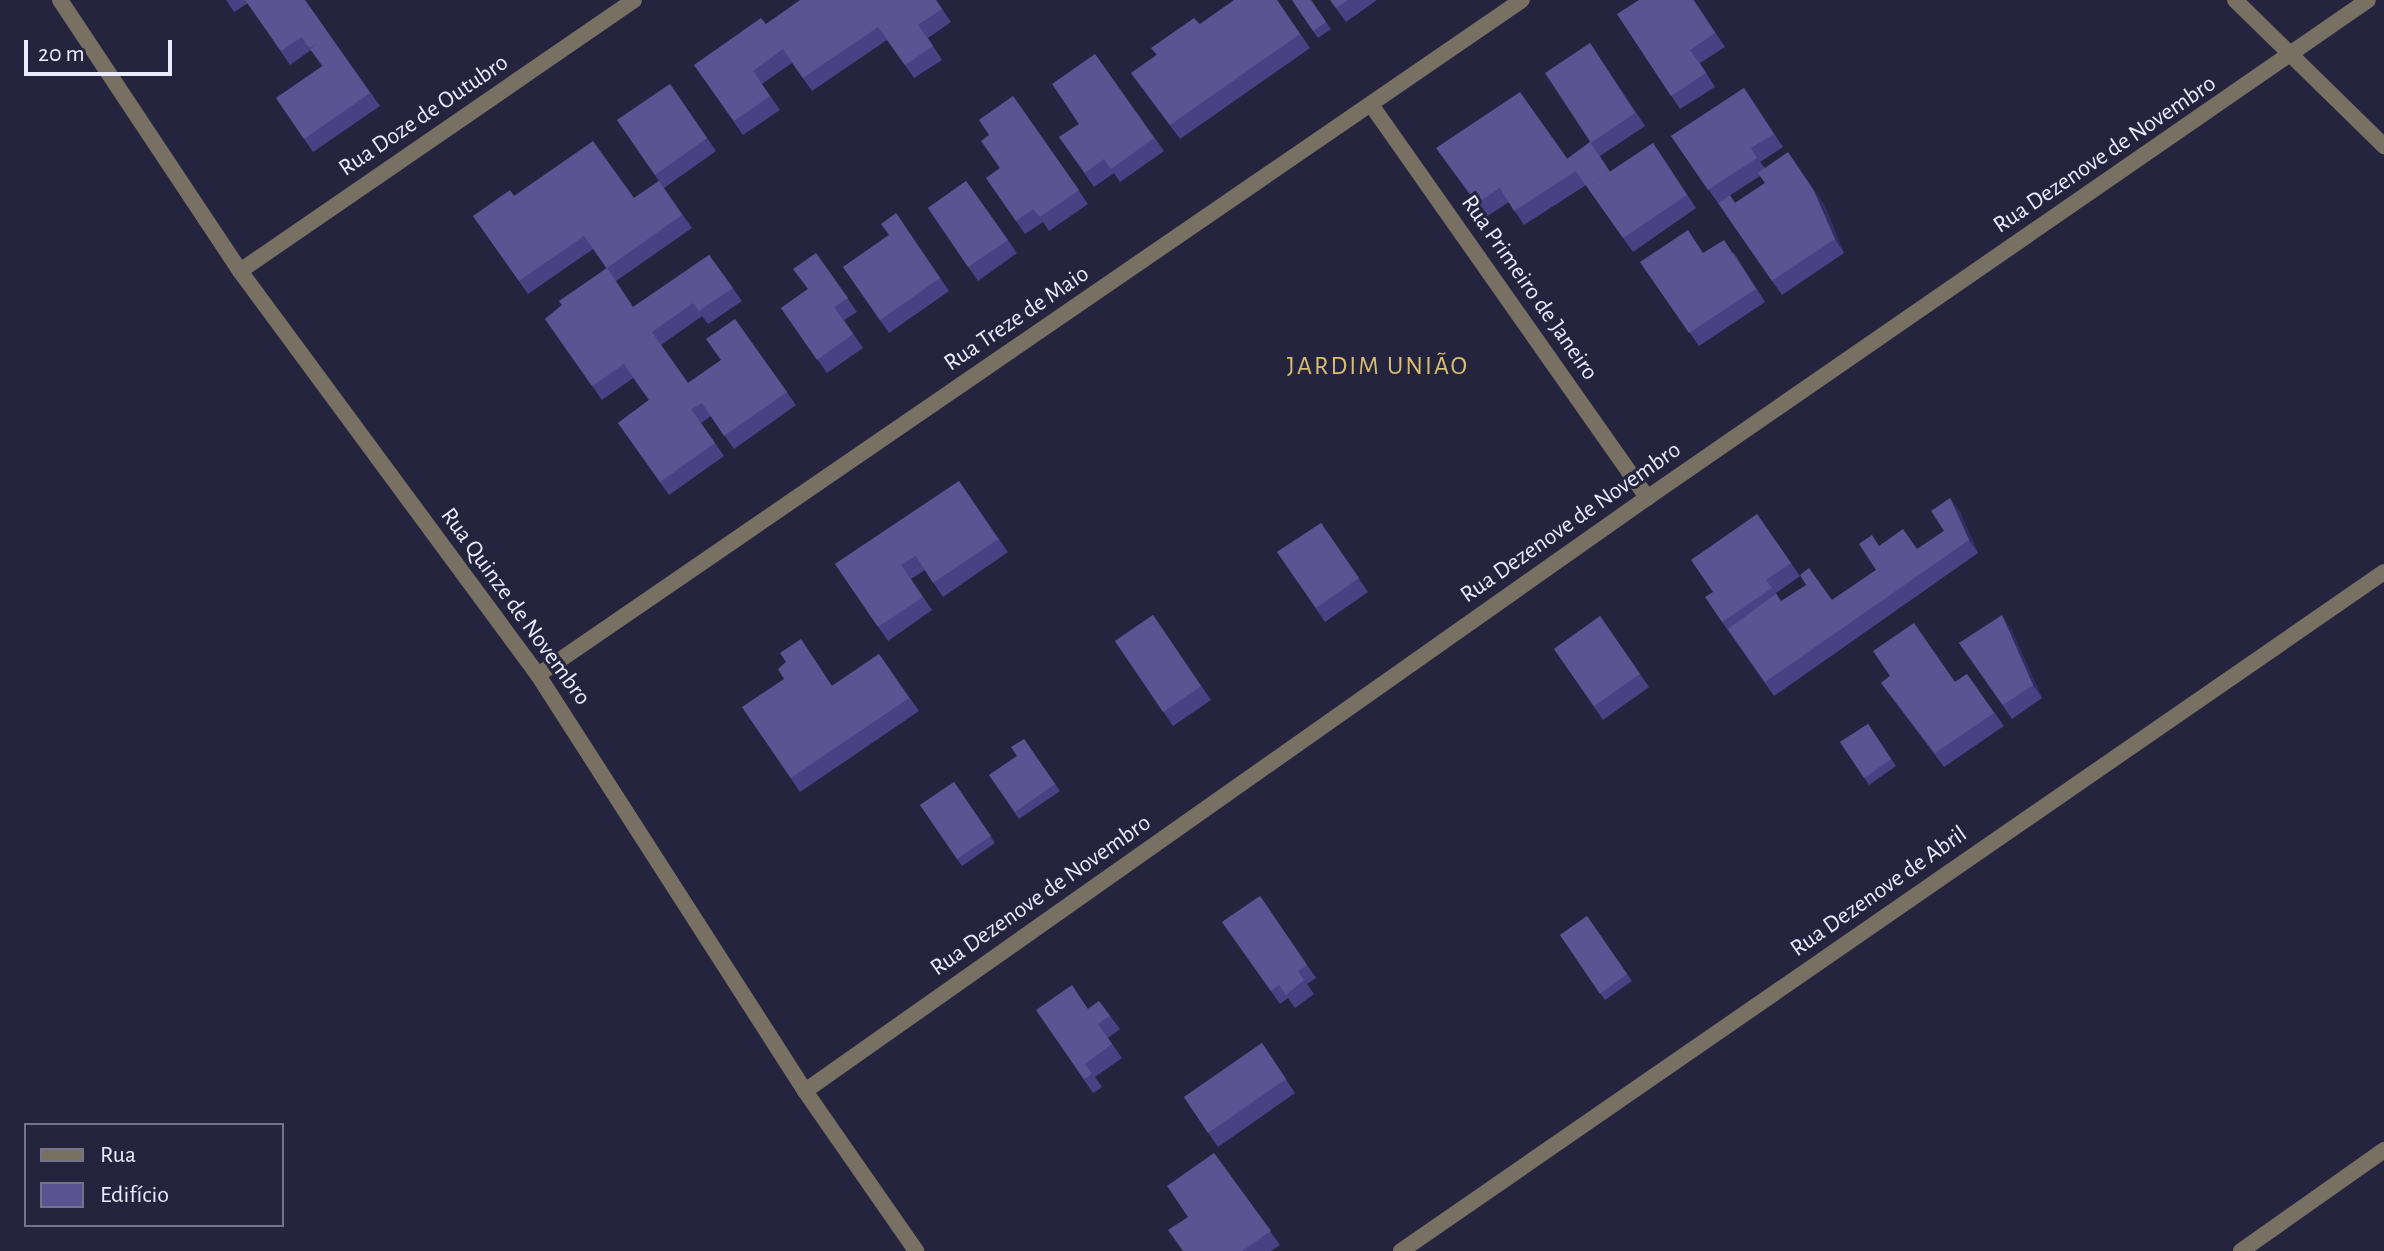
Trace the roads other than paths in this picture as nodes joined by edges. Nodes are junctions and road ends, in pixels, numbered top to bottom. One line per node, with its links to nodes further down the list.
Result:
1 (60, 0): 9 (street, Rua Quinze de Novembro)
2 (634, 0): 9 (street, Rua Doze de Outubro)
3 (1522, 0): 7 (street, Rua Treze de Maio)
4 (2235, 0): 6 (street)
5 (2368, 0): 6 (street, Rua Dezenove de Novembro)
6 (2291, 57): 8 (street); 10 (street, Rua Dezenove de Novembro)
7 (1372, 106): 10 (street, Rua Primeiro de Janeiro); 12 (street, Rua Treze de Maio)
8 (2384, 146)
9 (240, 271): 12 (street, Rua Quinze de Novembro)
10 (1647, 498): 13 (street, Rua Dezenove de Novembro)
11 (2384, 572): 16 (street, Rua Dezenove de Abril)
12 (538, 675): 13 (street, Rua Quinze de Novembro)
13 (805, 1091): 15 (street, Rua Quinze de Novembro)
14 (2384, 1150): 17 (street)
15 (916, 1251)
16 (1401, 1251)
17 (2241, 1251)

